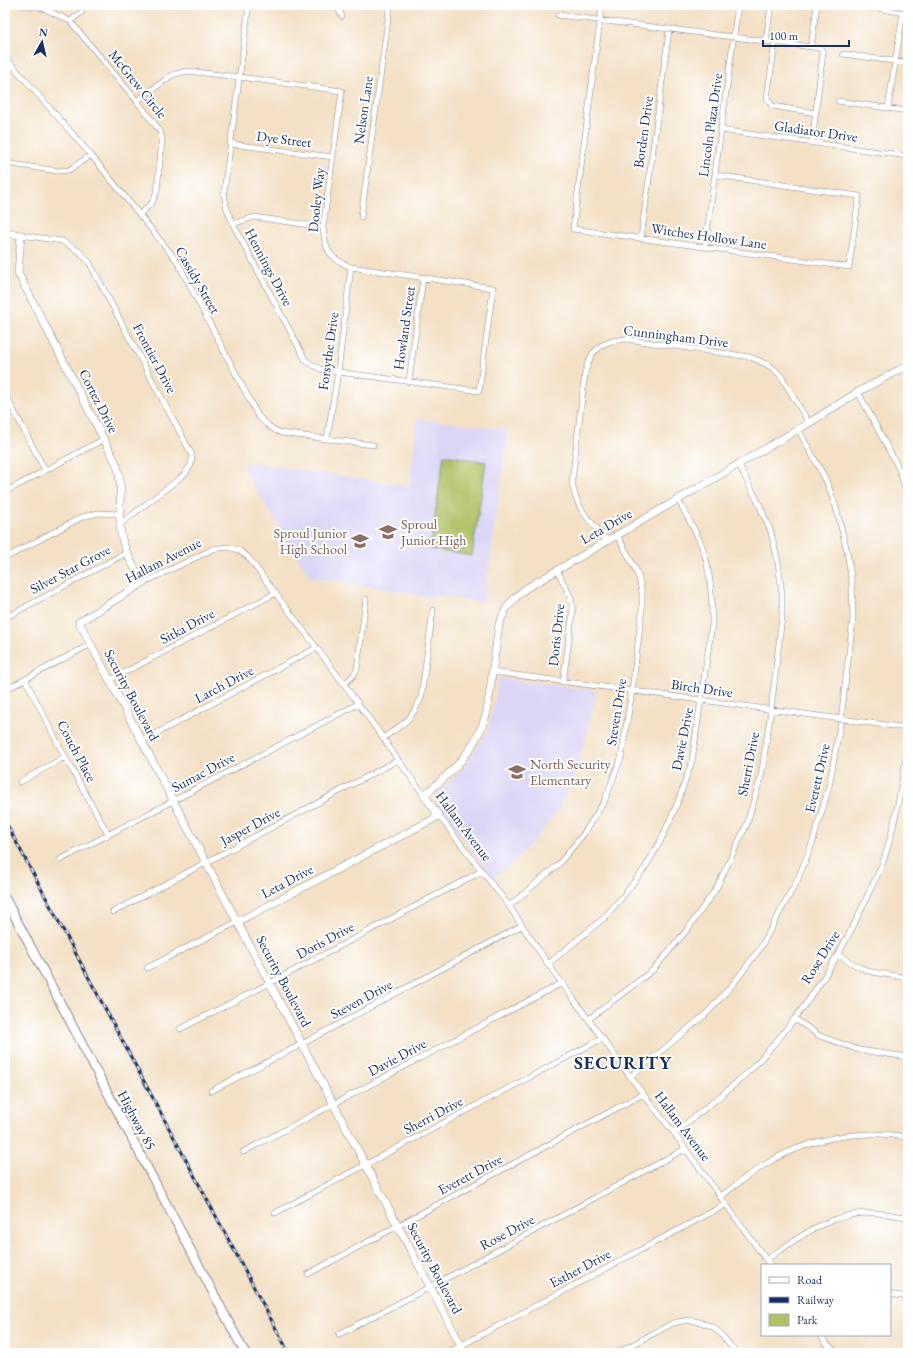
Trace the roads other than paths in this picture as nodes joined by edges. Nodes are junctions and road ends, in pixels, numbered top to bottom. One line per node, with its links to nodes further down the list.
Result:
1 (21, 5): 15 (street, McGrew Circle)
2 (249, 5): 25 (street, Hennings Drive)
3 (336, 5): 13 (street)
4 (390, 5): 40 (street, Nelson Lane)
5 (602, 5): 14 (street, Witches Hollow Lane)
6 (738, 5): 17 (street, Lincoln Plaza Drive)
7 (771, 5): 18 (street)
8 (817, 5): 20 (street)
9 (857, 5): 11 (street)
10 (82, 12): 15 (street)
11 (905, 14): 23 (street)
12 (558, 15): 14 (street)
13 (342, 16)
14 (600, 20): 16 (street); 45 (street, Witches Hollow Lane)
15 (70, 21): 26 (street, McGrew Circle)
16 (668, 30): 17 (street); 45 (street, Borden Drive)
17 (734, 38): 18 (street); 31 (street, Lincoln Plaza Drive)
18 (766, 42): 19 (street)
19 (775, 43): 20 (street); 30 (street)
20 (812, 48): 30 (street)
21 (843, 54): 23 (street)
22 (5, 57): 34 (street, Cassidy Street)
23 (895, 61): 24 (street); 28 (street)
24 (908, 63)
25 (239, 77): 26 (street, Dooley Way); 33 (street, Hennings Drive); 36 (street, Dooley Way)
26 (137, 101): 39 (street, McGrew Circle)
27 (838, 101): 28 (street)
28 (888, 108): 29 (street)
29 (908, 110)
30 (816, 113): 32 (street)
31 (721, 130): 32 (street, Gladiator Drive); 38 (street, Lincoln Plaza Drive)
32 (812, 143): 35 (street, Gladiator Drive)
33 (231, 144): 36 (street, Dye Street); 41 (street, Hennings Drive)
34 (92, 155): 37 (street); 39 (street, Cassidy Street)
35 (908, 156)
36 (333, 158): 42 (street, Dooley Way)
37 (5, 163)
38 (715, 176): 46 (street, Lincoln Plaza Drive); 46 (street, Witches Hollow Lane)
39 (140, 214): 58 (street, Cassidy Street)
40 (361, 218)
41 (234, 224): 42 (street); 50 (street, Hennings Drive)
42 (323, 227): 47 (street, Dooley Way)
43 (5, 233): 44 (street, Frontier Drive)
44 (21, 235): 57 (street, Cortez Drive); 66 (street, Frontier Drive)
45 (641, 238): 46 (street, Witches Hollow Lane)
46 (705, 248)
47 (351, 267): 48 (street, Dooley Way); 50 (street, Forsythe Drive)
48 (423, 278): 51 (street, Howland Street); 52 (street, Dooley Way)
49 (908, 365): 53 (street, Leta Drive)
50 (338, 372): 51 (street, Hennings Drive); 58 (street, Forsythe Drive)
51 (408, 381): 52 (street, Hennings Drive)
52 (479, 391)
53 (858, 392): 55 (street, Leta Drive); 63 (street)
54 (5, 394): 61 (street)
55 (809, 423): 56 (street, Leta Drive); 68 (street, Cunningham Drive)
56 (798, 429): 60 (street, Leta Drive); 90 (street, Everett Drive)
57 (104, 439): 61 (street); 65 (street, Cortez Drive)
58 (327, 439): 59 (street, Cassidy Street)
59 (373, 445)
60 (738, 464): 64 (street, Leta Drive); 89 (street, Sherri Drive)
61 (45, 470): 62 (street)
62 (5, 492)
63 (908, 497)
64 (678, 500): 67 (street, Leta Drive); 87 (street, Davie Drive)
65 (120, 514): 66 (street, Cortez Drive); 70 (street)
66 (120, 525): 69 (street, Cortez Drive)
67 (617, 535): 68 (street, Leta Drive); 86 (street, Steven Drive)
68 (607, 540): 71 (street, Leta Drive)
69 (126, 553): 72 (street, Cortez Drive); 76 (street, Silver Star Grove)
70 (5, 558)
71 (557, 570): 80 (street, Leta Drive); 83 (street, Doris Drive)
72 (143, 583): 73 (street, Hallam Avenue); 77 (street, Hallam Avenue)
73 (276, 593): 79 (street, Hallam Avenue); 82 (street, Sitka Drive)
74 (366, 599): 84 (street)
75 (433, 610): 92 (street)
76 (5, 618)
77 (79, 622): 78 (street, Security Boulevard)
78 (91, 644): 81 (street); 82 (street, Security Boulevard)
79 (316, 648): 84 (street, Hallam Avenue); 93 (street, Larch Drive)
80 (493, 672): 83 (street, Birch Drive); 98 (street, Leta Drive)
81 (25, 679): 85 (street); 95 (street, Couch Place)
82 (110, 680): 93 (street, Security Boulevard)
83 (563, 682): 86 (street, Birch Drive)
84 (344, 684): 88 (street, Hallam Avenue)
85 (5, 690)
86 (632, 691): 87 (street, Birch Drive); 106 (street, Steven Drive)
87 (702, 700): 89 (street, Birch Drive); 111 (street, Davie Drive)
88 (358, 704): 92 (street, Hallam Avenue); 99 (street, Sumac Drive)
89 (771, 710): 90 (street, Birch Drive); 116 (street, Sherri Drive)
90 (841, 719): 91 (street, Birch Drive); 122 (street, Everett Drive)
91 (908, 728)
92 (383, 738): 96 (street, Hallam Avenue)
93 (142, 741): 99 (street, Security Boulevard)
94 (908, 747): 110 (street, Rose Drive)
95 (65, 757): 97 (street); 101 (street, Couch Place)
96 (398, 760): 98 (street, Hallam Avenue); 103 (street, Jasper Drive)
97 (20, 782)
98 (424, 795): 100 (street, Hallam Avenue)
99 (174, 801): 101 (street, Sumac Drive); 103 (street, Security Boulevard)
100 (439, 816): 104 (street, Hallam Avenue); 108 (street, Leta Drive)
101 (108, 834): 102 (street, Sumac Drive)
102 (60, 860)
103 (206, 862): 107 (street, Jasper Drive); 108 (street, Security Boulevard)
104 (482, 871): 106 (street, Hallam Avenue); 114 (street, Doris Drive)
105 (5, 898): 145 (main road, Highway 85)
106 (508, 906): 109 (street, Hallam Avenue)
107 (113, 912)
108 (238, 922): 112 (street, Leta Drive); 114 (street, Security Boulevard)
109 (521, 926): 111 (street, Hallam Avenue); 120 (street, Steven Drive)
110 (838, 955): 113 (street); 117 (street, Rose Drive)
111 (548, 964): 115 (street, Hallam Avenue)
112 (147, 968)
113 (908, 978)
114 (270, 983): 118 (street, Doris Drive); 120 (street, Security Boulevard)
115 (562, 983): 116 (street, Hallam Avenue); 125 (street, Davie Drive)
116 (590, 1019): 119 (street, Hallam Avenue)
117 (795, 1019): 121 (street); 126 (street, Rose Drive)
118 (180, 1029)
119 (603, 1038): 122 (street, Hallam Avenue); 130 (street, Sherri Drive)
120 (302, 1044): 123 (street, Steven Drive); 125 (street, Security Boulevard)
121 (908, 1057)
122 (631, 1076): 124 (street, Hallam Avenue)
123 (211, 1091)
124 (644, 1094): 126 (street, Hallam Avenue); 135 (street, Everett Drive)
125 (334, 1104): 129 (street, Davie Drive); 130 (street, Security Boulevard)
126 (674, 1133): 128 (street, Hallam Avenue)
127 (908, 1137): 131 (street)
128 (685, 1149): 131 (street, Hallam Avenue); 139 (street, Rose Drive)
129 (243, 1152)
130 (366, 1165): 133 (street, Sherri Drive); 135 (street, Security Boulevard)
131 (720, 1197): 132 (street, Hallam Avenue)
132 (725, 1205): 136 (street, Hallam Avenue); 144 (street, Esther Drive)
133 (275, 1213)
134 (908, 1217): 136 (street)
135 (398, 1226): 138 (street, Everett Drive); 139 (street, Security Boulevard)
136 (766, 1260): 137 (street, Hallam Avenue)
137 (769, 1264)
138 (308, 1274)
139 (430, 1287): 142 (street, Rose Drive); 144 (street, Security Boulevard)
140 (891, 1294): 141 (street)
141 (908, 1297)
142 (339, 1334)
143 (821, 1336): 150 (street)
144 (461, 1345): 146 (street, Esther Drive); 147 (street, Security Boulevard)
145 (245, 1353)
146 (447, 1353)
147 (465, 1353)
148 (617, 1353): 149 (street)
149 (736, 1353)
150 (837, 1353)

